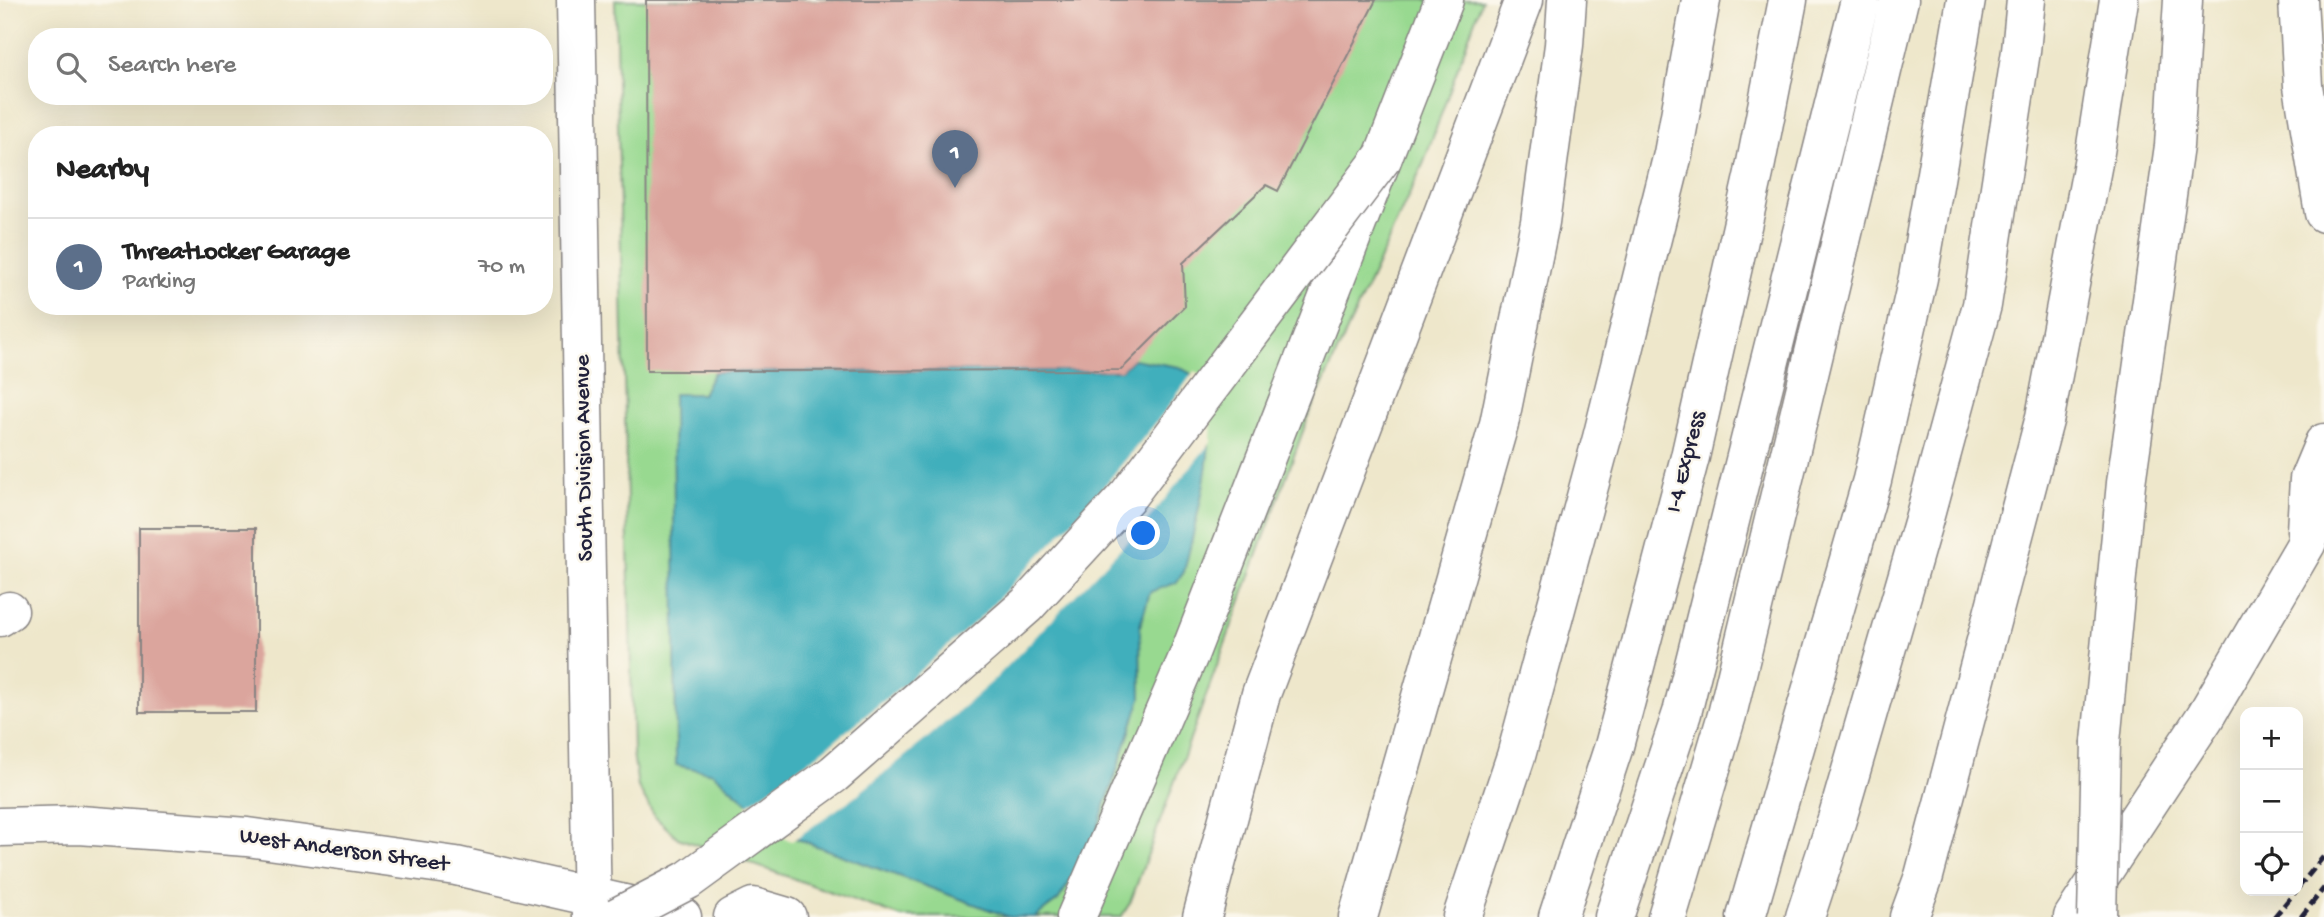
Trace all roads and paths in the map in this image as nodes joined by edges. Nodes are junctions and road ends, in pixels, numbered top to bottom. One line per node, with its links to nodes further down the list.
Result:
1 (576, 0): 20 (main road, South Division Avenue)
2 (1444, 0): 14 (main road)
3 (1524, 0): 25 (main road)
4 (1567, 0): 26 (main road)
5 (1701, 0): 27 (main road)
6 (1788, 0): 28 (main road, I-4 Express)
7 (1860, 0): 29 (main road)
8 (1899, 0): 30 (main road)
9 (1966, 0): 31 (main road)
10 (2026, 0): 32 (main road)
11 (2119, 0): 33 (main road)
12 (2183, 0): 35 (main road, bridge)
13 (2298, 0): 15 (main road)
14 (1383, 157): 20 (main road, bridge); 24 (main road, bridge)
15 (2324, 213)
16 (2324, 443): 18 (main road)
17 (2324, 503): 18 (main road)
18 (2315, 536): 34 (main road)
19 (0, 827): 20 (main road, West Anderson Street)
20 (600, 910): 21 (main road, West Anderson Street)
21 (682, 917)
22 (733, 917): 23 (main road)
23 (787, 917)
24 (1076, 917)
25 (1202, 917)
26 (1358, 917)
27 (1462, 917)
28 (1558, 917)
29 (1614, 917)
30 (1667, 917)
31 (1746, 917)
32 (1805, 917)
33 (1909, 917)
34 (2073, 917)
35 (2097, 917)

